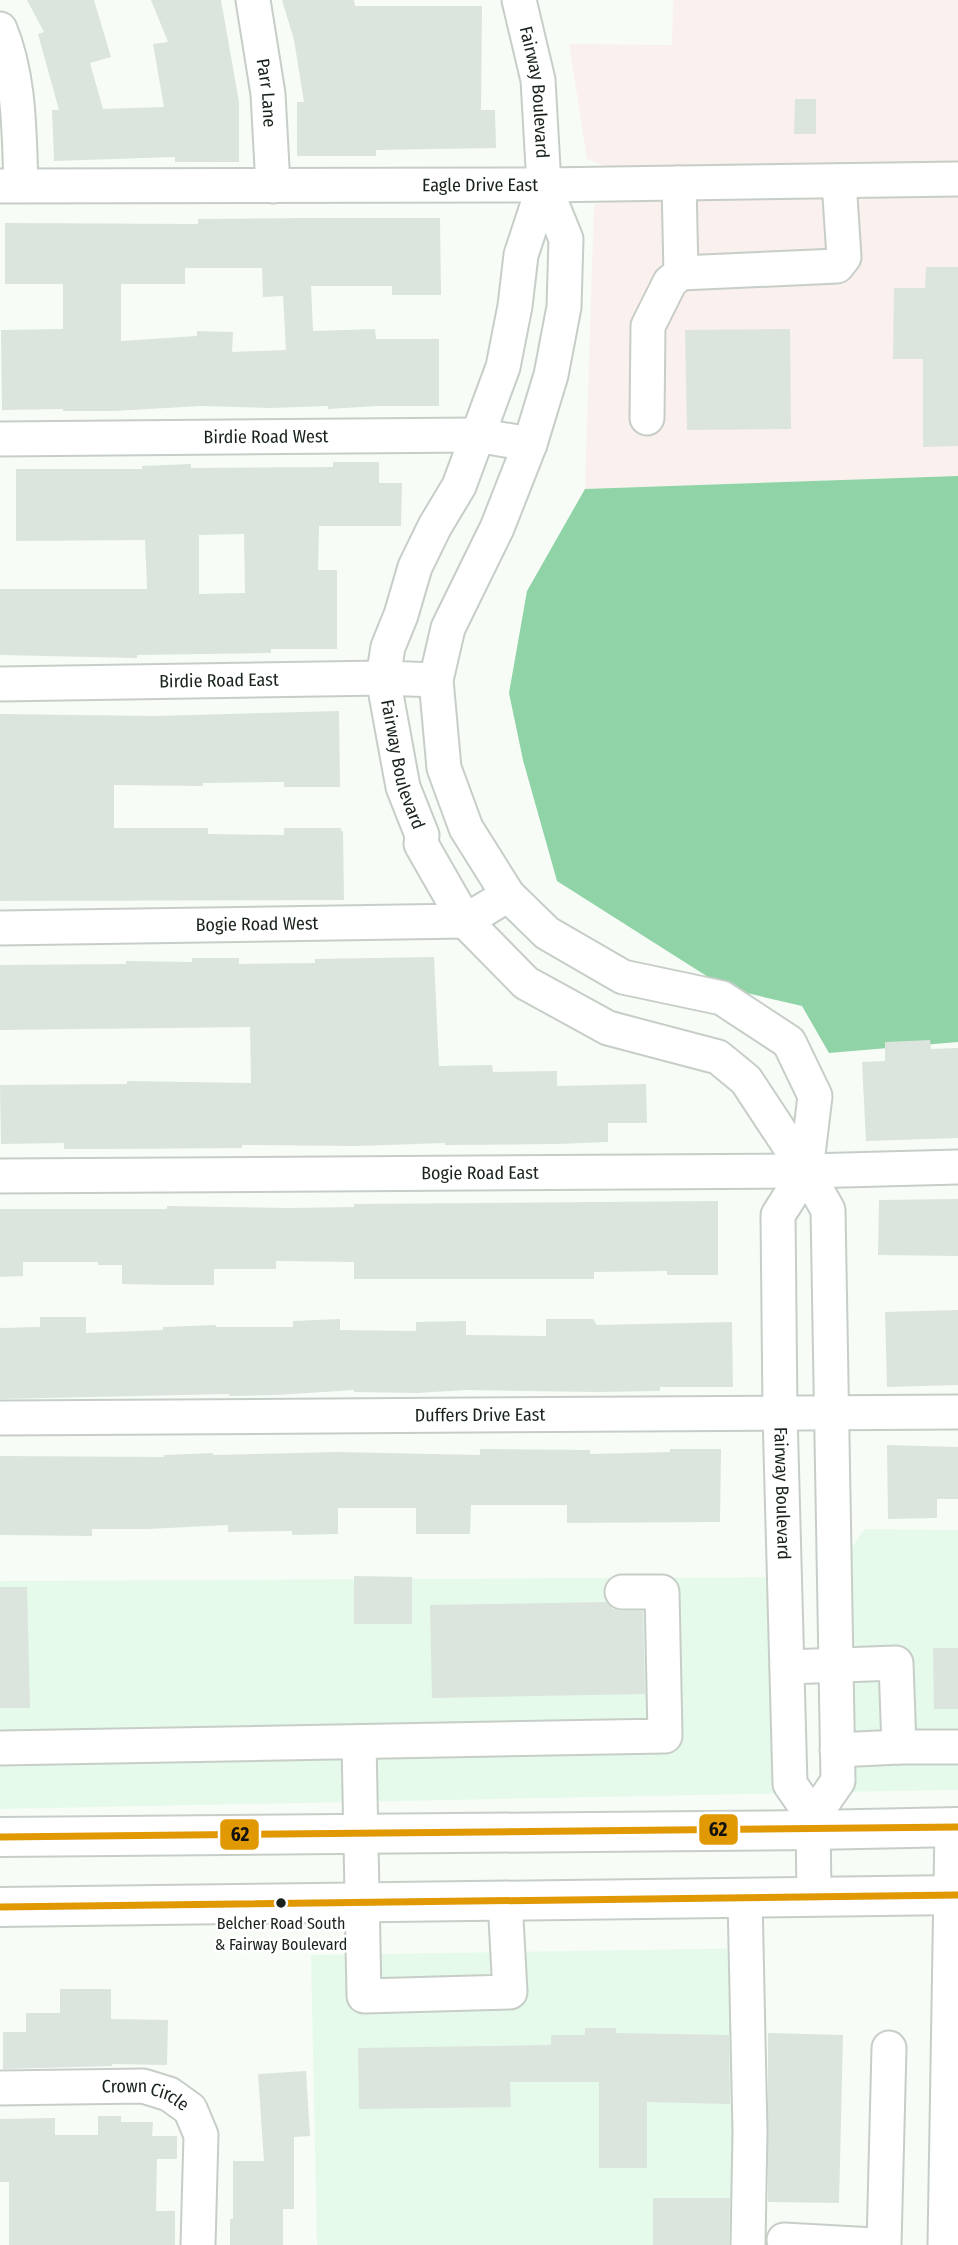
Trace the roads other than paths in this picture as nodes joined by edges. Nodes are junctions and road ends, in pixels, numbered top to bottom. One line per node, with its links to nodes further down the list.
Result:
1 (253, 0): 9 (street, Parr Lane)
2 (519, 0): 7 (street, Fairway Boulevard)
3 (0, 29): 8 (street)
4 (958, 179): 5 (street, Eagle Drive East)
5 (839, 181): 6 (street, Eagle Drive East); 10 (street)
6 (679, 183): 7 (street, Eagle Drive East); 10 (street)
7 (544, 185): 9 (street, Eagle Drive East); 12 (street, Fairway Boulevard); 14 (street, Fairway Boulevard)
8 (10, 186): 9 (street, Eagle Drive East)
9 (273, 186)
10 (681, 272): 11 (street)
11 (647, 418)
12 (476, 435): 13 (street, Birdie Road West); 14 (street, Birdie Road West); 15 (street, Fairway Boulevard)
13 (0, 439)
14 (530, 444): 16 (street, Fairway Boulevard)
15 (383, 678): 16 (street, Birdie Road East); 17 (street, Birdie Road East); 19 (street, Fairway Boulevard)
16 (436, 680): 18 (street, Fairway Boulevard)
17 (0, 684)
18 (508, 895): 19 (street); 22 (street, Fairway Boulevard)
19 (465, 922): 20 (street, Bogie Road West); 22 (street, Fairway Boulevard)
20 (0, 928)
21 (958, 1167): 22 (street, Bogie Road East)
22 (806, 1171): 23 (street, Bogie Road East); 25 (street, Fairway Boulevard); 26 (street, Fairway Boulevard)
23 (0, 1176)
24 (958, 1412): 26 (street, Duffers Drive East)
25 (779, 1413): 26 (street, Duffers Drive East); 27 (street, Duffers Drive East); 30 (street, Fairway Boulevard)
26 (831, 1413): 29 (street, Fairway Boulevard)
27 (0, 1418)
28 (622, 1592): 31 (street)
29 (836, 1666): 30 (street); 32 (street); 35 (street, Fairway Boulevard)
30 (787, 1667): 36 (street, Fairway Boulevard)
31 (359, 1742): 34 (street); 38 (street)
32 (899, 1747): 33 (street); 35 (street)
33 (958, 1747)
34 (0, 1748)
35 (838, 1750): 36 (street, Fairway Boulevard)
36 (813, 1824): 37 (main road); 38 (main road); 42 (street)
37 (955, 1827): 40 (street)
38 (360, 1834): 39 (main road); 44 (street)
39 (0, 1837)
40 (955, 1895): 42 (main road); 48 (street)
41 (745, 1897): 42 (main road); 43 (main road); 51 (street)
42 (814, 1897)
43 (505, 1900): 44 (main road); 44 (street)
44 (360, 1902): 45 (main road)
45 (0, 1907)
46 (890, 2048): 53 (street)
47 (0, 2088): 50 (street, Crown Circle)
48 (952, 2118): 54 (street)
49 (784, 2240): 52 (street)
50 (198, 2245)
51 (747, 2245)
52 (874, 2245)
53 (884, 2245)
54 (945, 2245)

